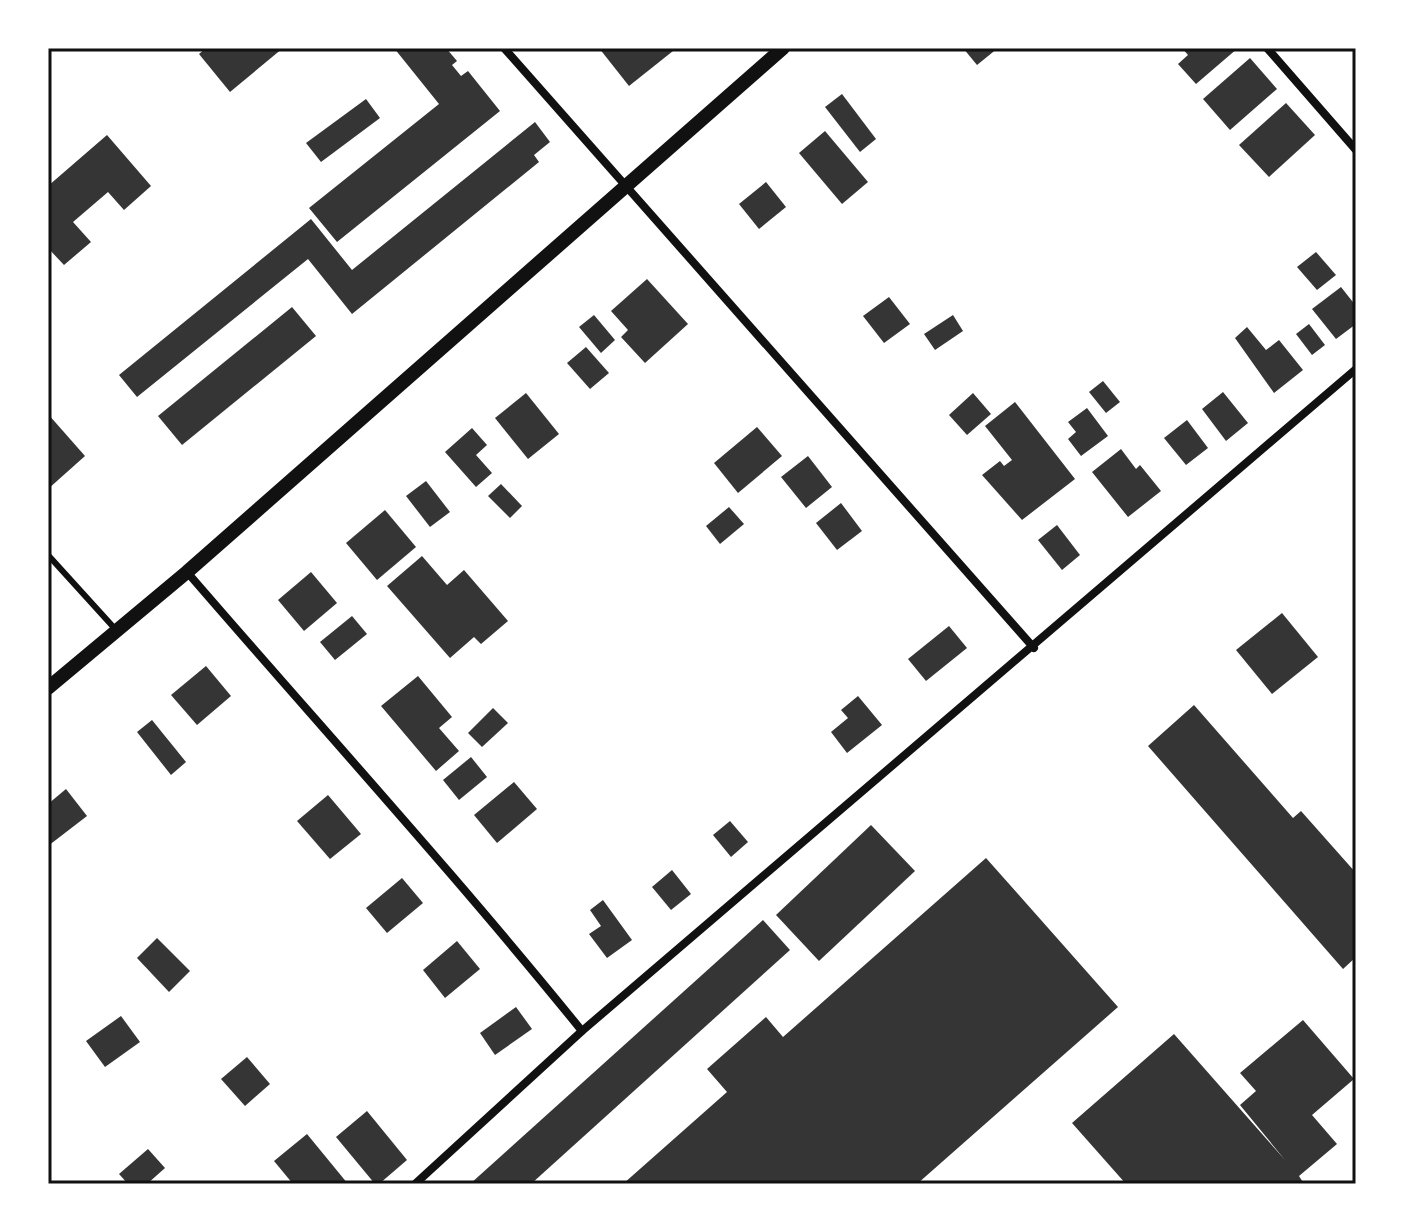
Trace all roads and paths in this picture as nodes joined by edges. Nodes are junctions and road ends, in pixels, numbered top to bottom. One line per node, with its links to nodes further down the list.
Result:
1 (504, 48): 5 (street)
2 (783, 48): 5 (street)
3 (1267, 48): 4 (street)
4 (1356, 150)
5 (626, 187): 8 (street); 10 (street)
6 (1356, 369): 10 (street)
7 (48, 555): 9 (lane)
8 (187, 572): 9 (street); 12 (street)
9 (117, 631): 11 (street)
10 (1034, 648): 12 (street)
11 (48, 688)
12 (582, 1031): 13 (street)
13 (415, 1184)

